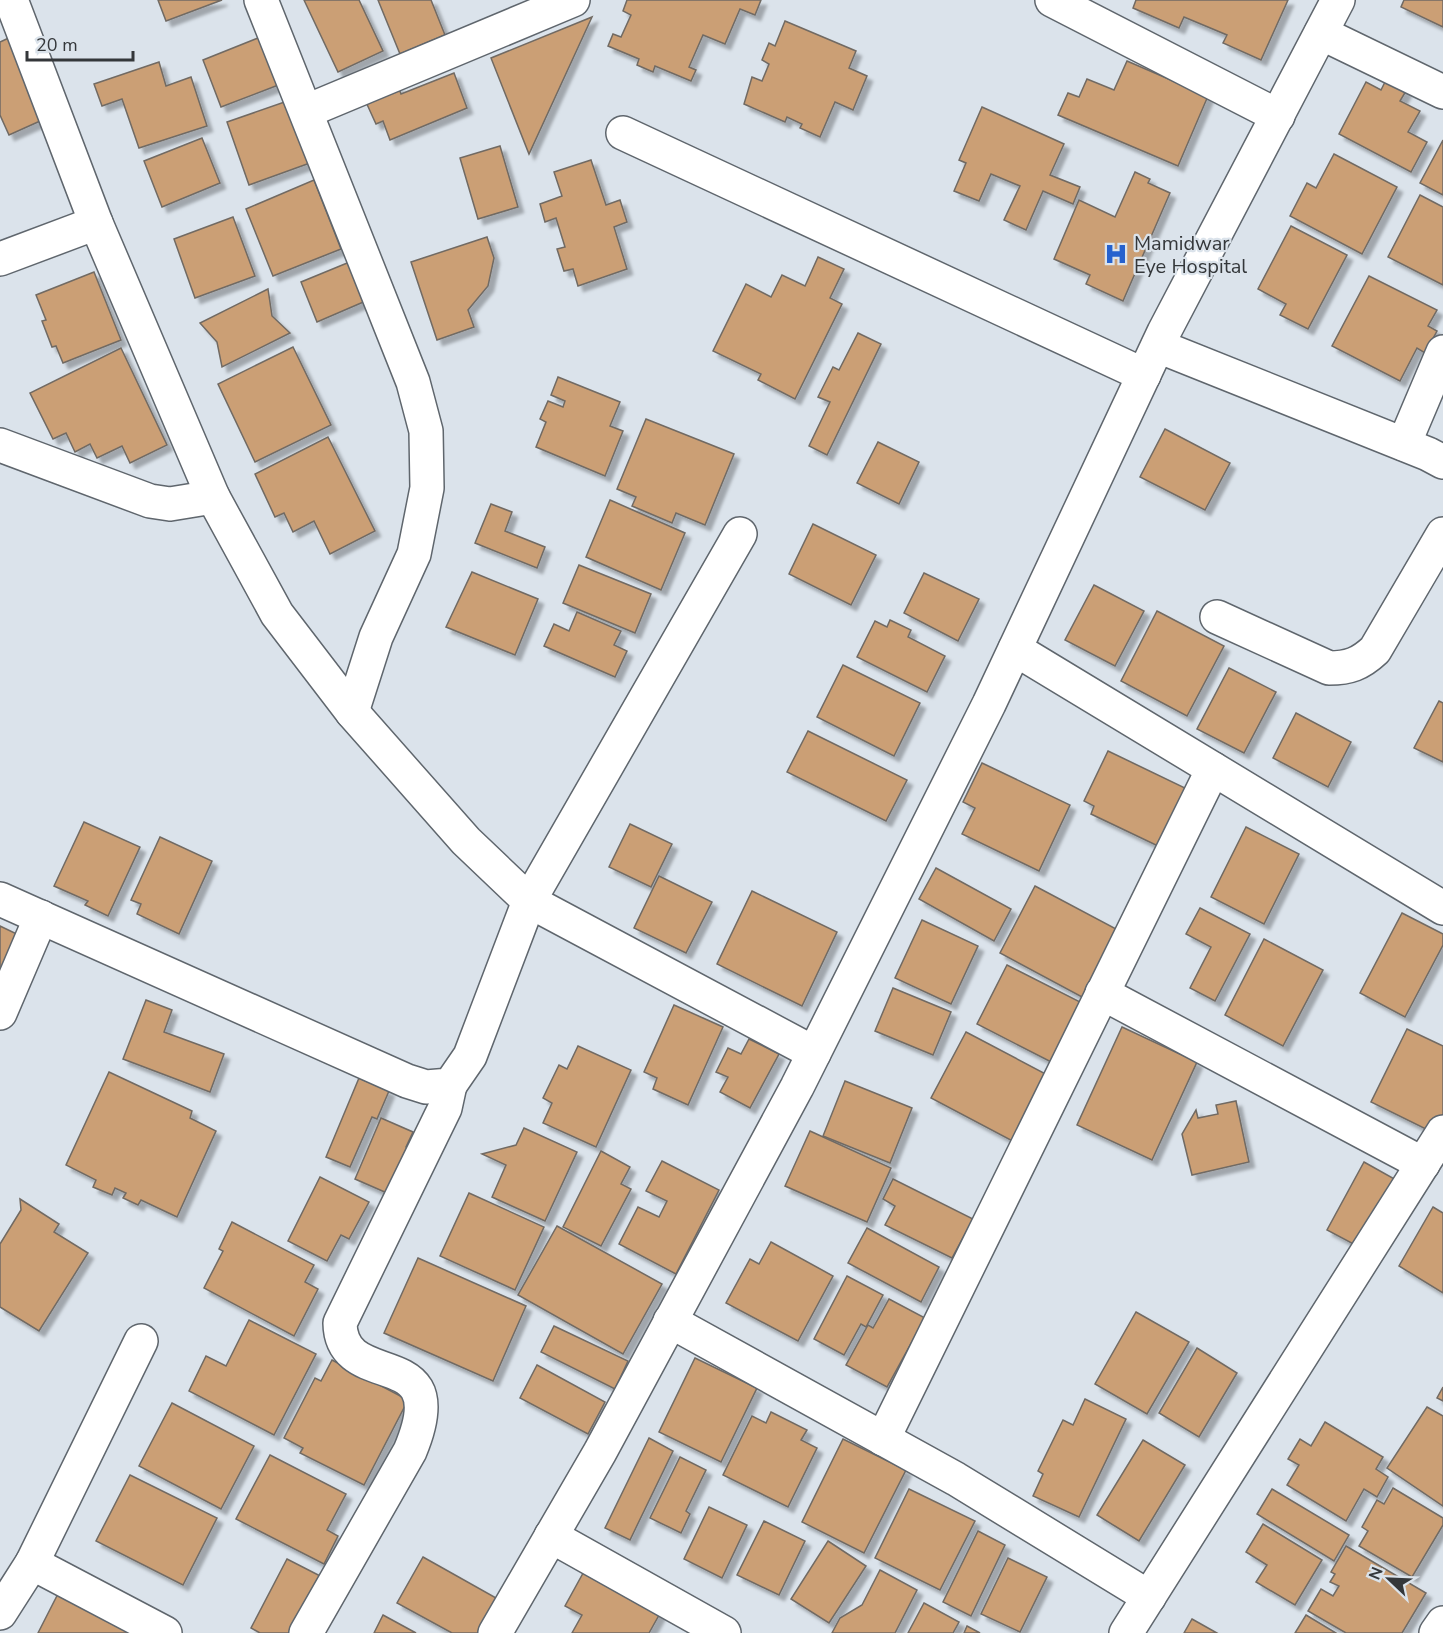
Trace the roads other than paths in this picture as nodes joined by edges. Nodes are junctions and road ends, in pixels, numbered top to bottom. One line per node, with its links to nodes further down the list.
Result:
1 (261, 0): 8 (street)
2 (573, 0): 8 (street)
3 (1052, 0): 9 (street)
4 (1338, 0): 6 (street)
5 (12, 5): 11 (street)
6 (1321, 33): 7 (street); 9 (street)
7 (1443, 93)
8 (307, 111): 23 (street)
9 (1278, 116): 14 (street)
10 (623, 133): 14 (street)
11 (96, 223): 12 (street); 18 (street)
12 (0, 259)
13 (1443, 352): 15 (street)
14 (1151, 361): 15 (street); 22 (street)
15 (1404, 444): 17 (street)
16 (0, 445): 18 (street)
17 (1443, 462)
18 (213, 497): 23 (street)
19 (740, 534): 26 (street)
20 (1443, 534): 21 (street)
21 (1217, 617)
22 (1015, 649): 24 (street); 31 (street)
23 (352, 712): 26 (street)
24 (1213, 769): 27 (street); 29 (street)
25 (0, 899): 28 (street)
26 (529, 901): 31 (street); 32 (street)
27 (1443, 908)
28 (41, 917): 30 (street); 32 (street)
29 (1102, 993): 34 (street); 37 (street)
30 (0, 1012)
31 (814, 1053): 35 (street)
32 (450, 1085): 44 (street)
33 (1443, 1132): 34 (street)
34 (1422, 1164): 40 (street)
35 (670, 1322): 37 (street); 38 (street)
36 (141, 1341): 39 (street)
37 (883, 1439): 40 (street)
38 (551, 1536): 45 (street); 46 (street)
39 (32, 1563): 41 (street); 43 (street)
40 (1149, 1597): 47 (street)
41 (0, 1613)
42 (1443, 1623): 48 (street)
43 (165, 1633)
44 (306, 1633)
45 (495, 1633)
46 (724, 1633)
47 (1126, 1633)
48 (1436, 1633)

